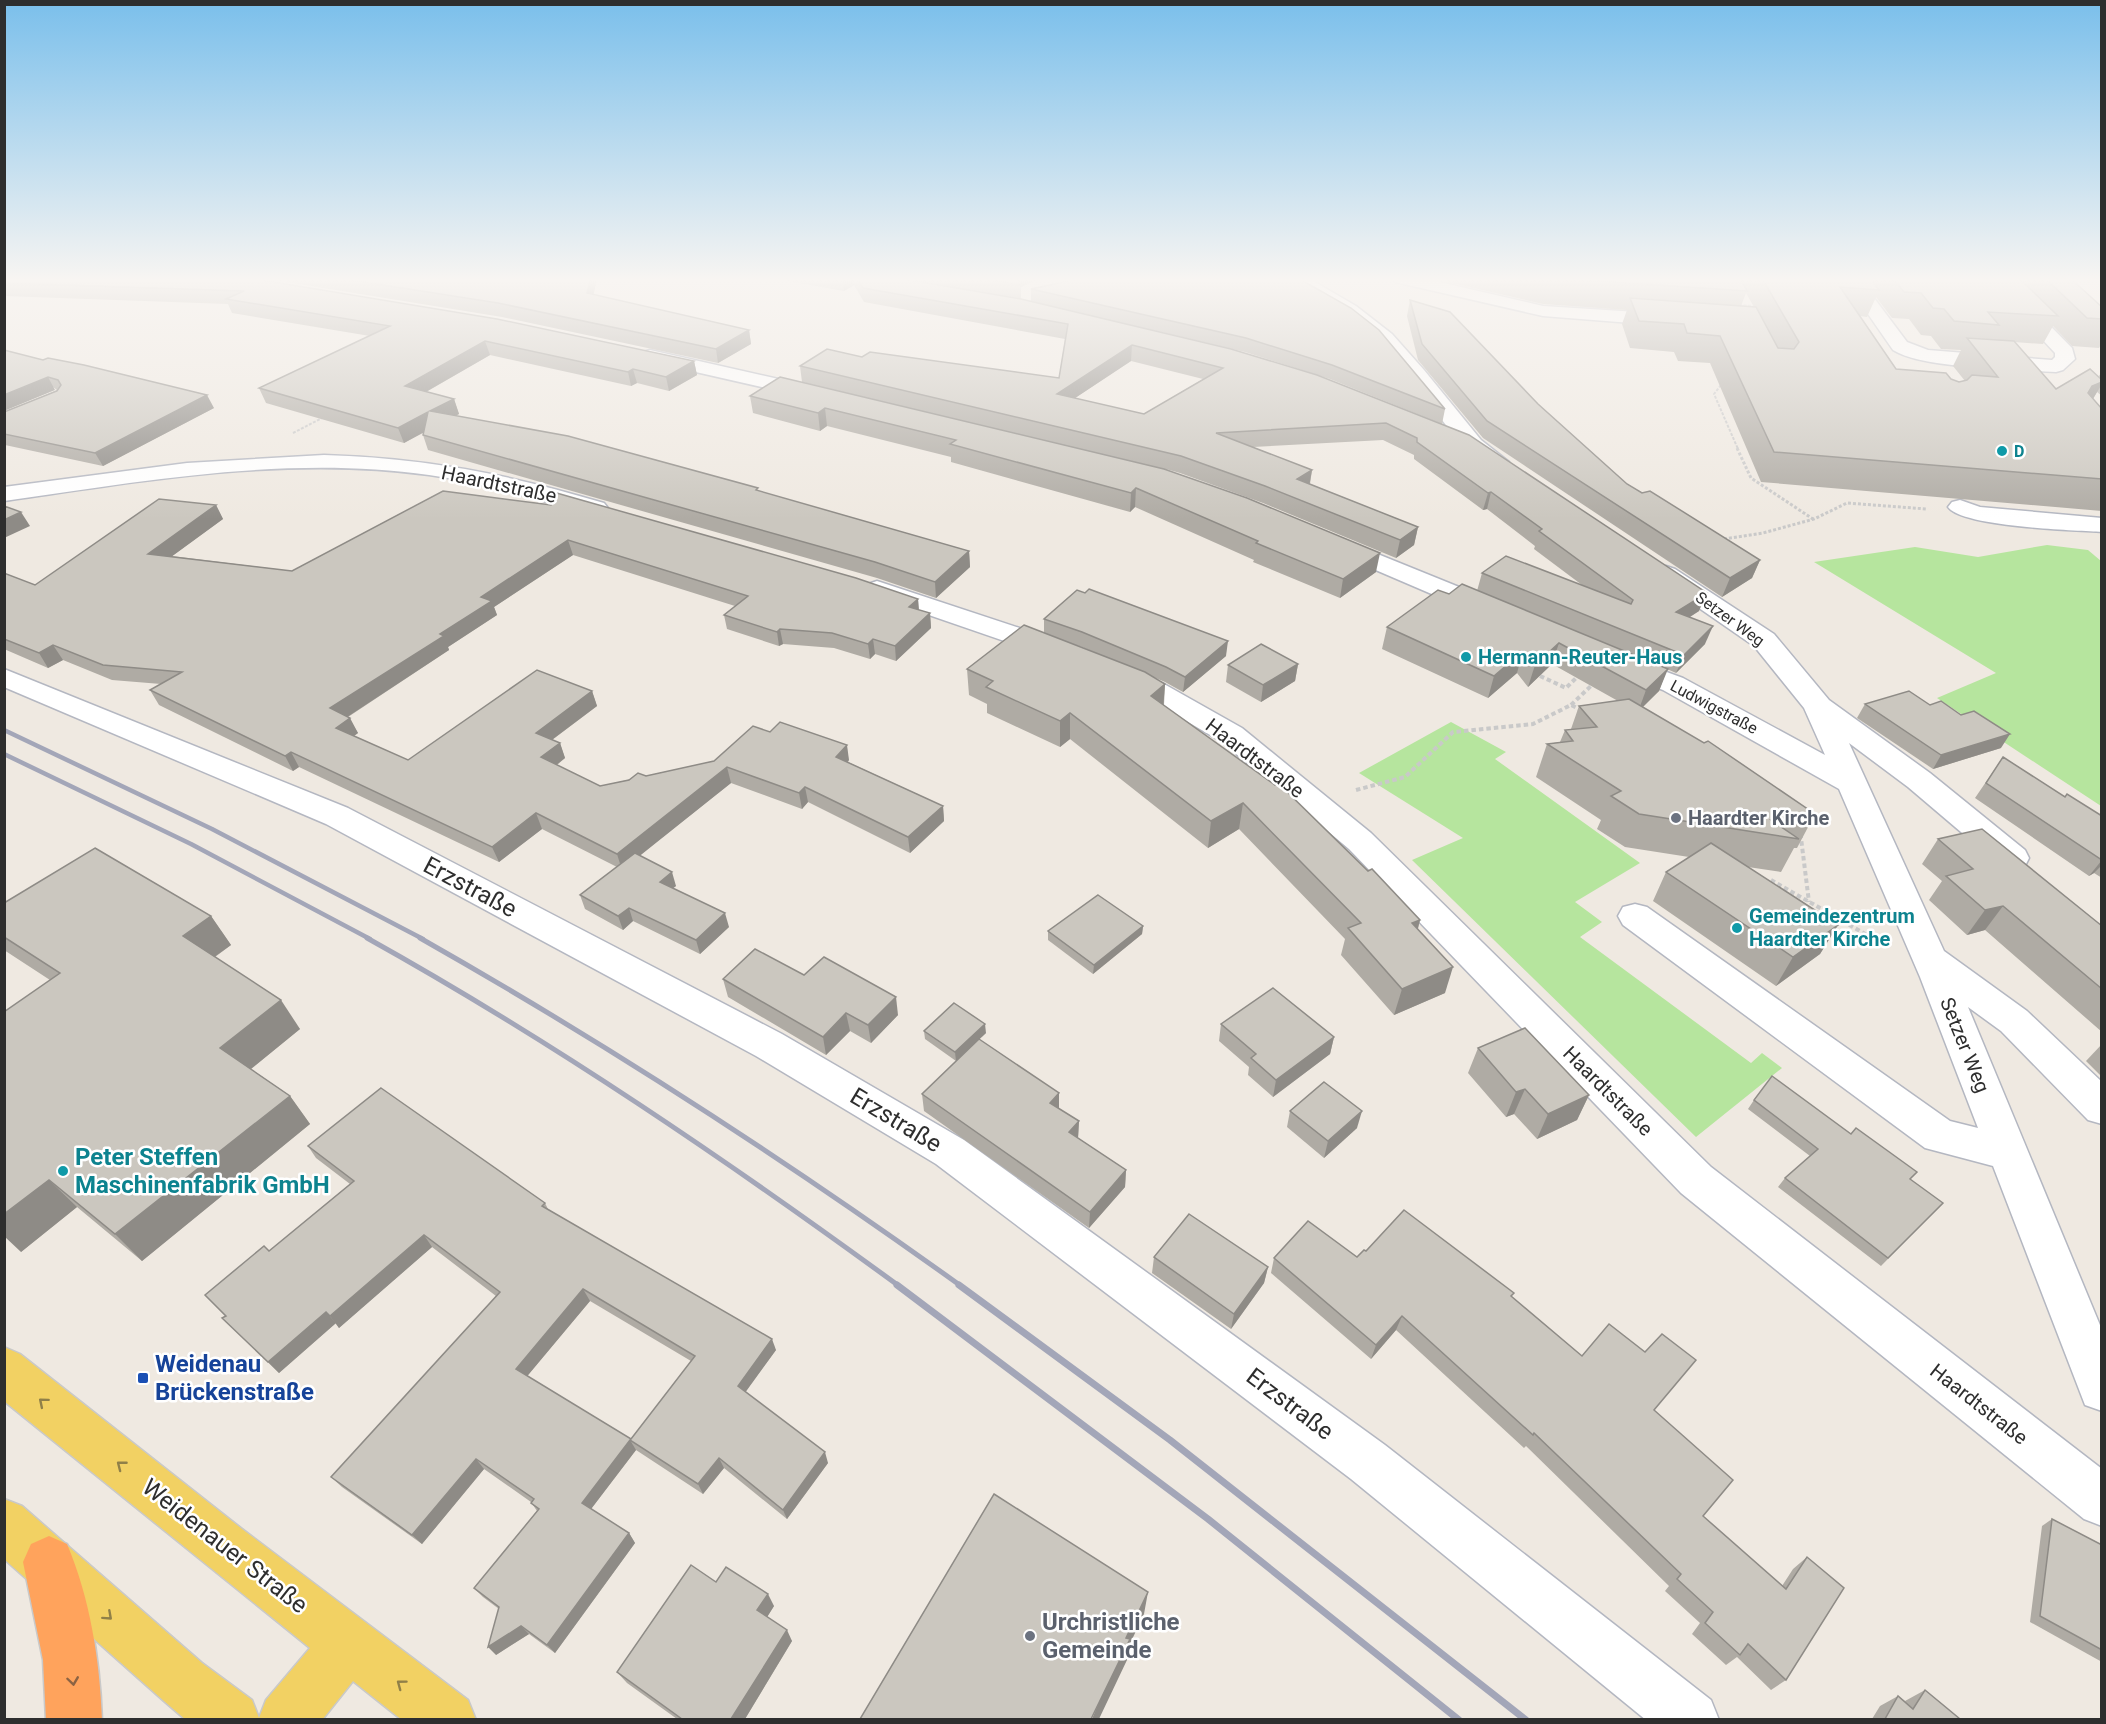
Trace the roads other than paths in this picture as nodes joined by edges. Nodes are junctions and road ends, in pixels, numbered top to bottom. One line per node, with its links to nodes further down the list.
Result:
1 (660, 358): 9 (street)
2 (1403, 358): 11 (street)
3 (1913, 358): 7 (street)
4 (1959, 358): 6 (street)
5 (2065, 358): 6 (street)
6 (2056, 366): 8 (street)
7 (1927, 377)
8 (2071, 381)
9 (838, 398)
10 (1441, 432): 11 (street)
11 (1473, 445): 12 (street)
12 (1522, 478)
13 (4, 494): 15 (street, Haardtstraße)
14 (1960, 507): 16 (street)
15 (619, 514)
16 (2102, 525)
17 (1319, 537): 20 (street)
18 (1647, 562): 23 (street, Setzer Weg)
19 (844, 579): 32 (street, Haardtstraße)
20 (1513, 619)
21 (1599, 655): 24 (street, Ludwigstraße)
22 (4, 677): 40 (street, Erzstraße)
23 (1818, 706): 24 (street, Setzer Weg); 25 (street, Setzer Weg)
24 (1850, 782): 27 (street, Setzer Weg)
25 (2038, 879)
26 (1635, 916): 29 (street)
27 (1934, 968): 28 (street); 29 (street, Setzer Weg)
28 (2102, 1108)
29 (2007, 1152): 31 (street, Setzer Weg)
30 (4, 1370): 35 (main road, Weidenauer Straße, one-way to 30)
31 (2102, 1388)
32 (2102, 1501)
33 (4, 1524): 34 (main road)
34 (49, 1562): 36 (highway, one-way to 36); 37 (main road, one-way to 37)
35 (348, 1644): 38 (main road); 39 (main road, Weidenauer Straße, one-way to 35)
36 (74, 1719)
37 (232, 1719)
38 (286, 1719)
39 (448, 1719)
40 (1691, 1719)

